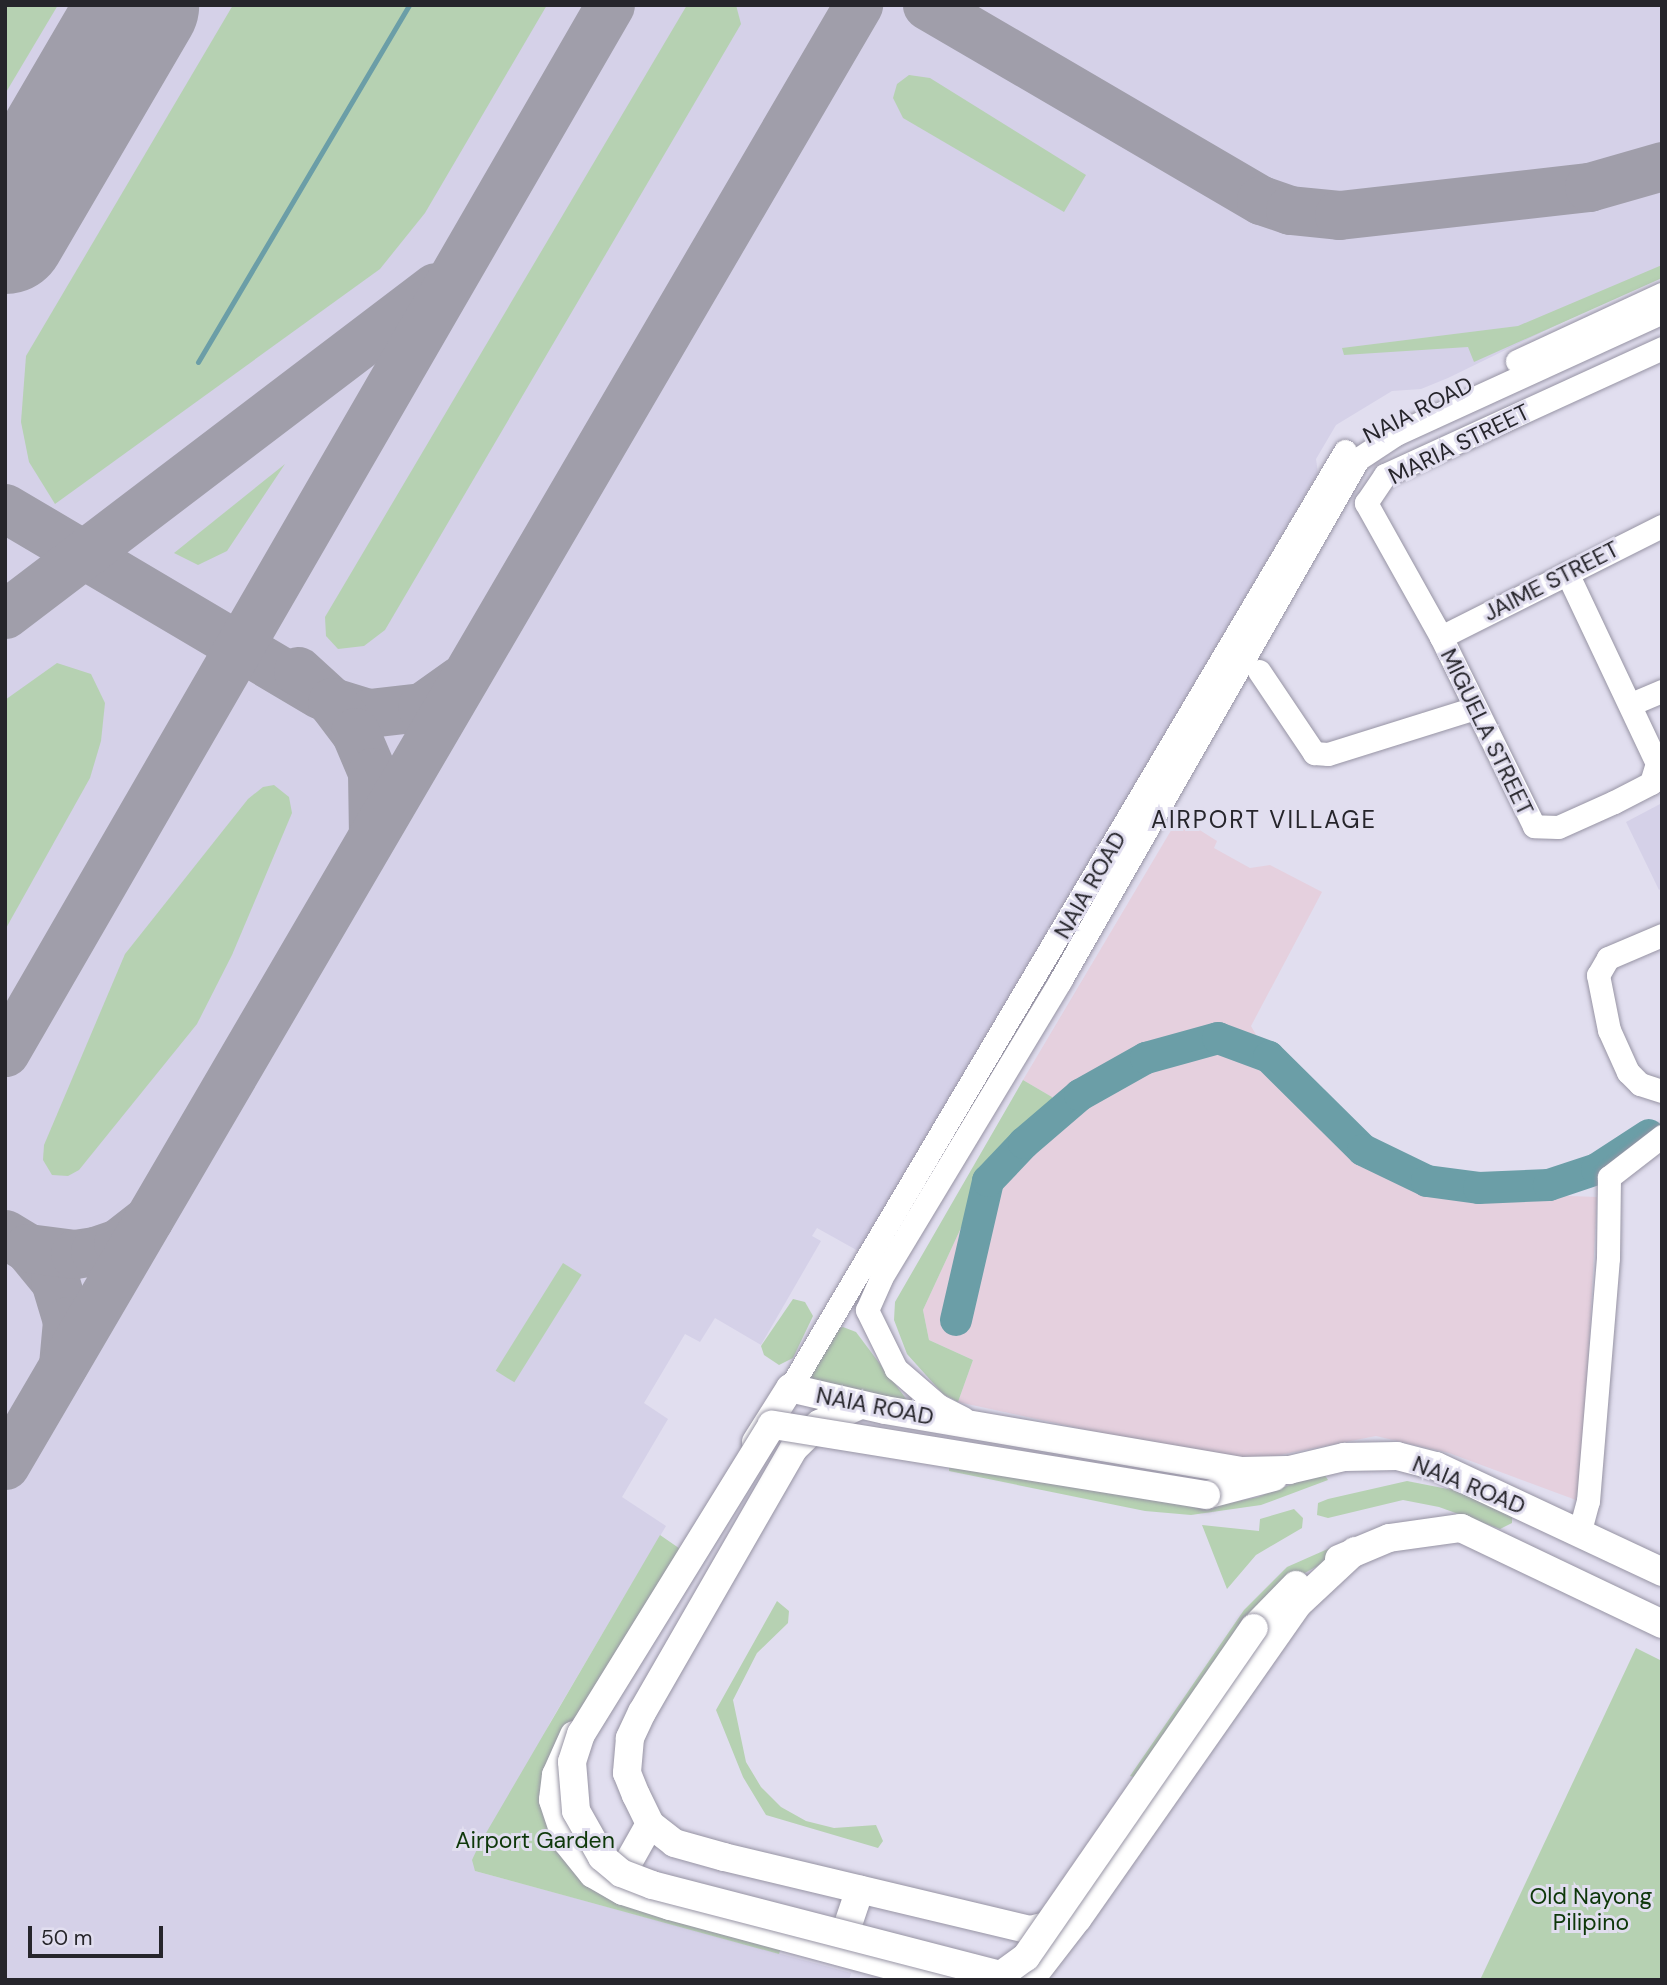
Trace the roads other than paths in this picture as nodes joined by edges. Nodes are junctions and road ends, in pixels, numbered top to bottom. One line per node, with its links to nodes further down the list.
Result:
1 (1662, 294): 14 (street, NAIA ROAD)
2 (1662, 312): 16 (street, NAIA ROAD)
3 (1662, 348): 6 (street, MARIA STREET)
4 (1662, 526): 5 (street, JAIME STREET)
5 (1567, 573): 6 (street, JAIME STREET); 9 (street)
6 (1441, 637): 10 (street, MIGUELA STREET)
7 (1259, 671): 10 (street)
8 (1662, 691): 9 (street)
9 (1631, 704): 10 (street, MIGUELA STREET)
10 (1475, 708)
11 (1662, 935): 12 (street)
12 (1662, 1091)
13 (1662, 1136): 21 (street)
14 (790, 1388): 15 (main road, NAIA ROAD); 17 (main road); 20 (main road)
15 (860, 1405): 16 (main road, NAIA ROAD); 17 (main road)
16 (975, 1424): 18 (main road, NAIA ROAD)
17 (794, 1448): 22 (main road)
18 (1289, 1470): 19 (main road, NAIA ROAD); 23 (main road, NAIA ROAD, bridge)
19 (1532, 1511): 21 (main road, NAIA ROAD); 24 (main road)
20 (709, 1516): 22 (main road); 27 (main road)
21 (1579, 1534): 25 (main road, NAIA ROAD)
22 (744, 1536): 28 (main road)
23 (1355, 1551): 24 (main road, NAIA ROAD); 32 (main road)
24 (1513, 1553): 26 (main road, NAIA ROAD)
25 (1662, 1572)
26 (1662, 1624)
27 (613, 1671): 28 (main road); 30 (main road)
28 (642, 1712): 29 (main road)
29 (650, 1824): 30 (main road); 31 (main road)
30 (615, 1886): 33 (main road)
31 (860, 1889): 32 (main road); 33 (main road)
32 (1078, 1918): 35 (main road)
33 (839, 1951): 34 (main road)
34 (945, 1980)
35 (1030, 1980)

